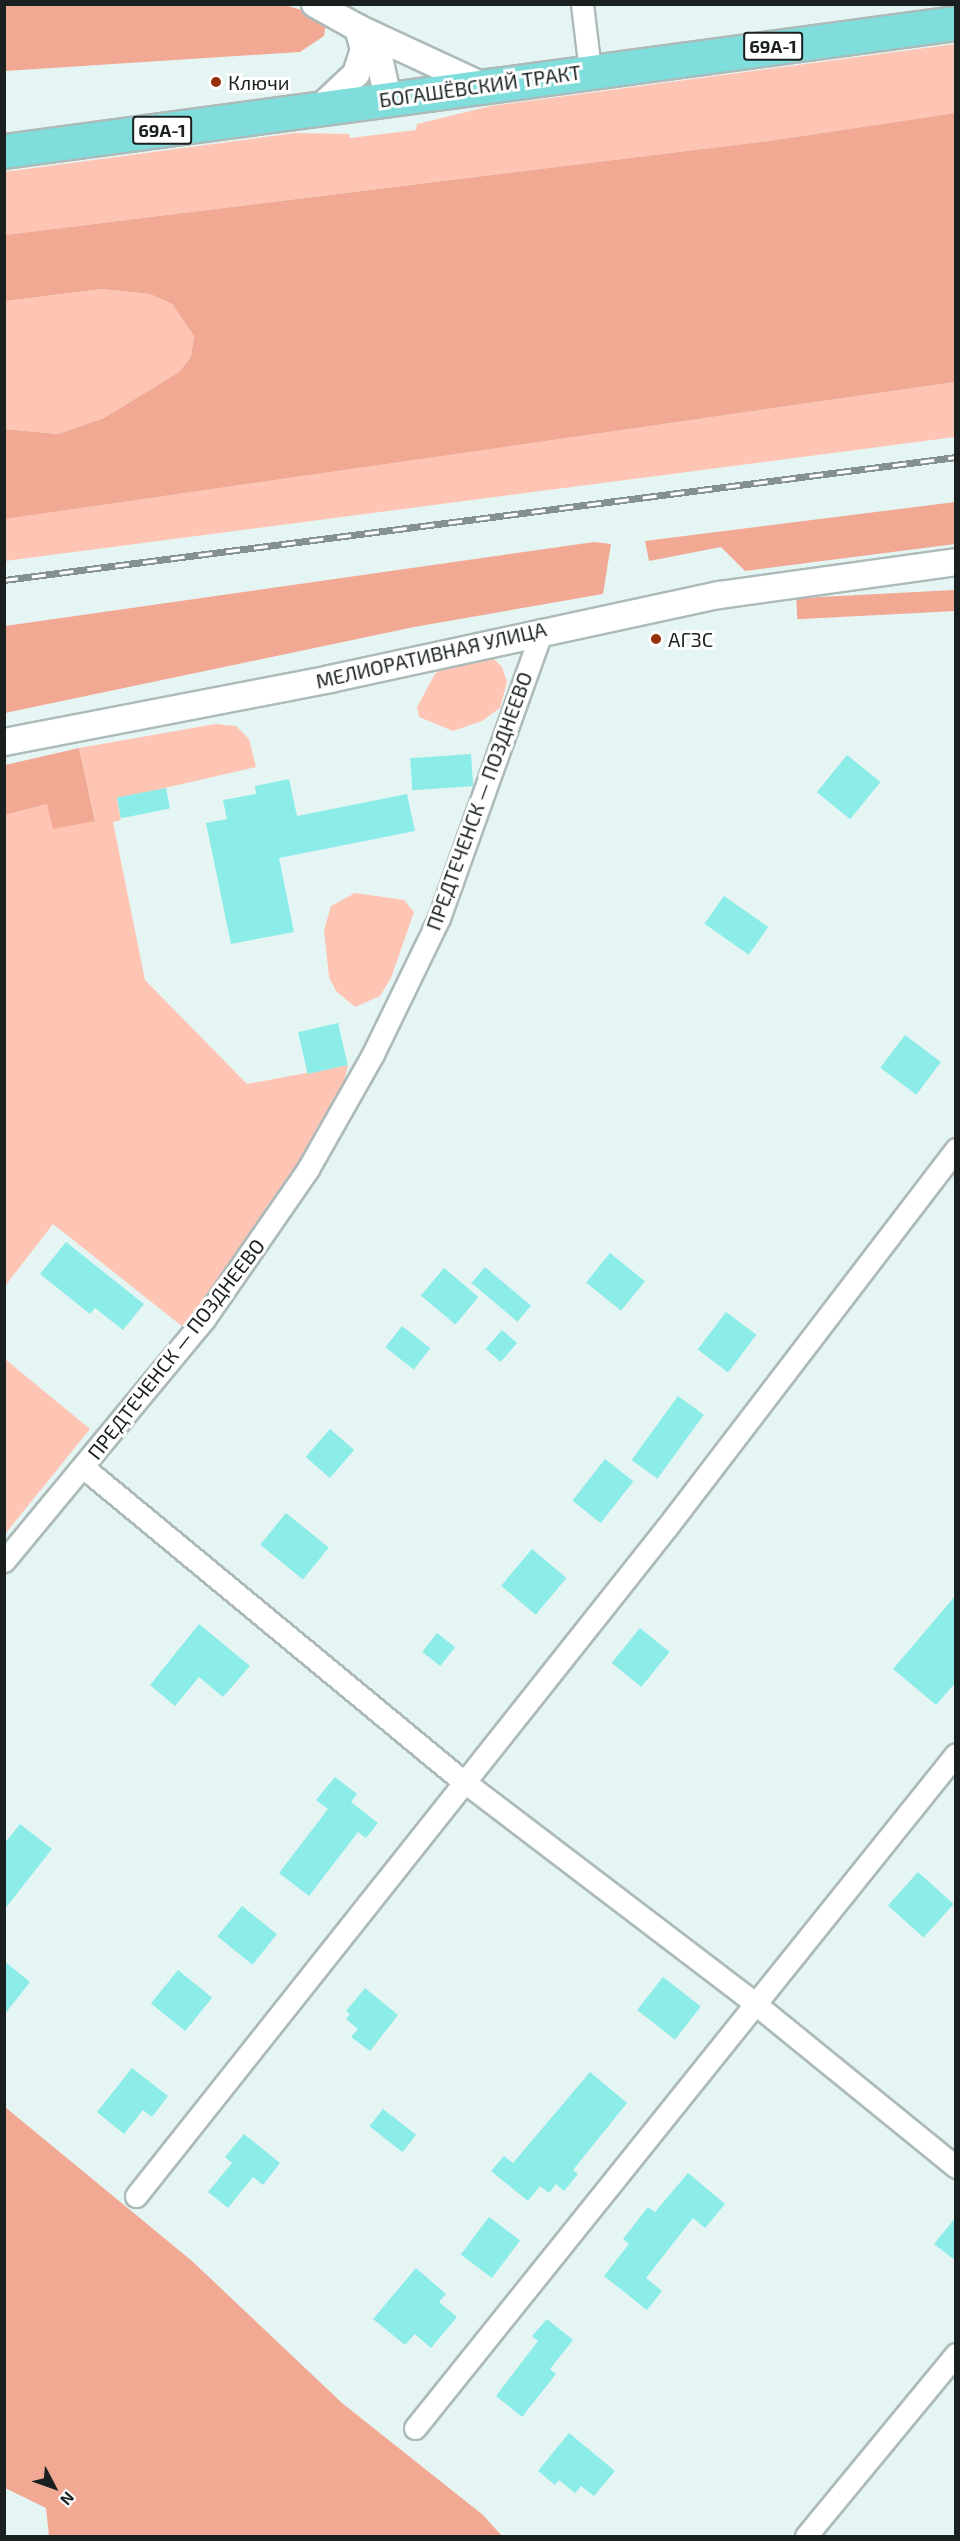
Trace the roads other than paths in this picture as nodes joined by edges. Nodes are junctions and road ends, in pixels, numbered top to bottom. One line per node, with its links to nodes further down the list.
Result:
1 (315, 4): 4 (street)
2 (582, 4): 5 (street)
3 (956, 23): 5 (main road, БОГАШЁВСКИЙ ТРАКТ / 69А-1)
4 (358, 28): 6 (street); 7 (street); 8 (street)
5 (590, 70): 6 (main road, БОГАШЁВСКИЙ ТРАКТ / 69А-1)
6 (481, 85): 7 (main road, БОГАШЁВСКИЙ ТРАКТ / 69А-1)
7 (388, 99): 8 (main road, БОГАШЁВСКИЙ ТРАКТ / 69А-1)
8 (320, 108): 9 (main road, БОГАШЁВСКИЙ ТРАКТ / 69А-1)
9 (4, 151)
10 (956, 562): 11 (street, МЕЛИОРАТИВНАЯ УЛИЦА)
11 (542, 630): 12 (street, МЕЛИОРАТИВНАЯ УЛИЦА); 14 (street, ПРЕДТЕЧЕНСК — ПОЗДНЕЕВО)
12 (4, 742)
13 (956, 1149): 17 (street)
14 (83, 1467): 15 (street, ПРЕДТЕЧЕНСК — ПОЗДНЕЕВО); 17 (street)
15 (4, 1561)
16 (956, 1754): 18 (street)
17 (462, 1780): 18 (street); 20 (street)
18 (753, 2002): 19 (street); 22 (street)
19 (956, 2167)
20 (136, 2196)
21 (956, 2354): 23 (street)
22 (415, 2428)
23 (806, 2536)

